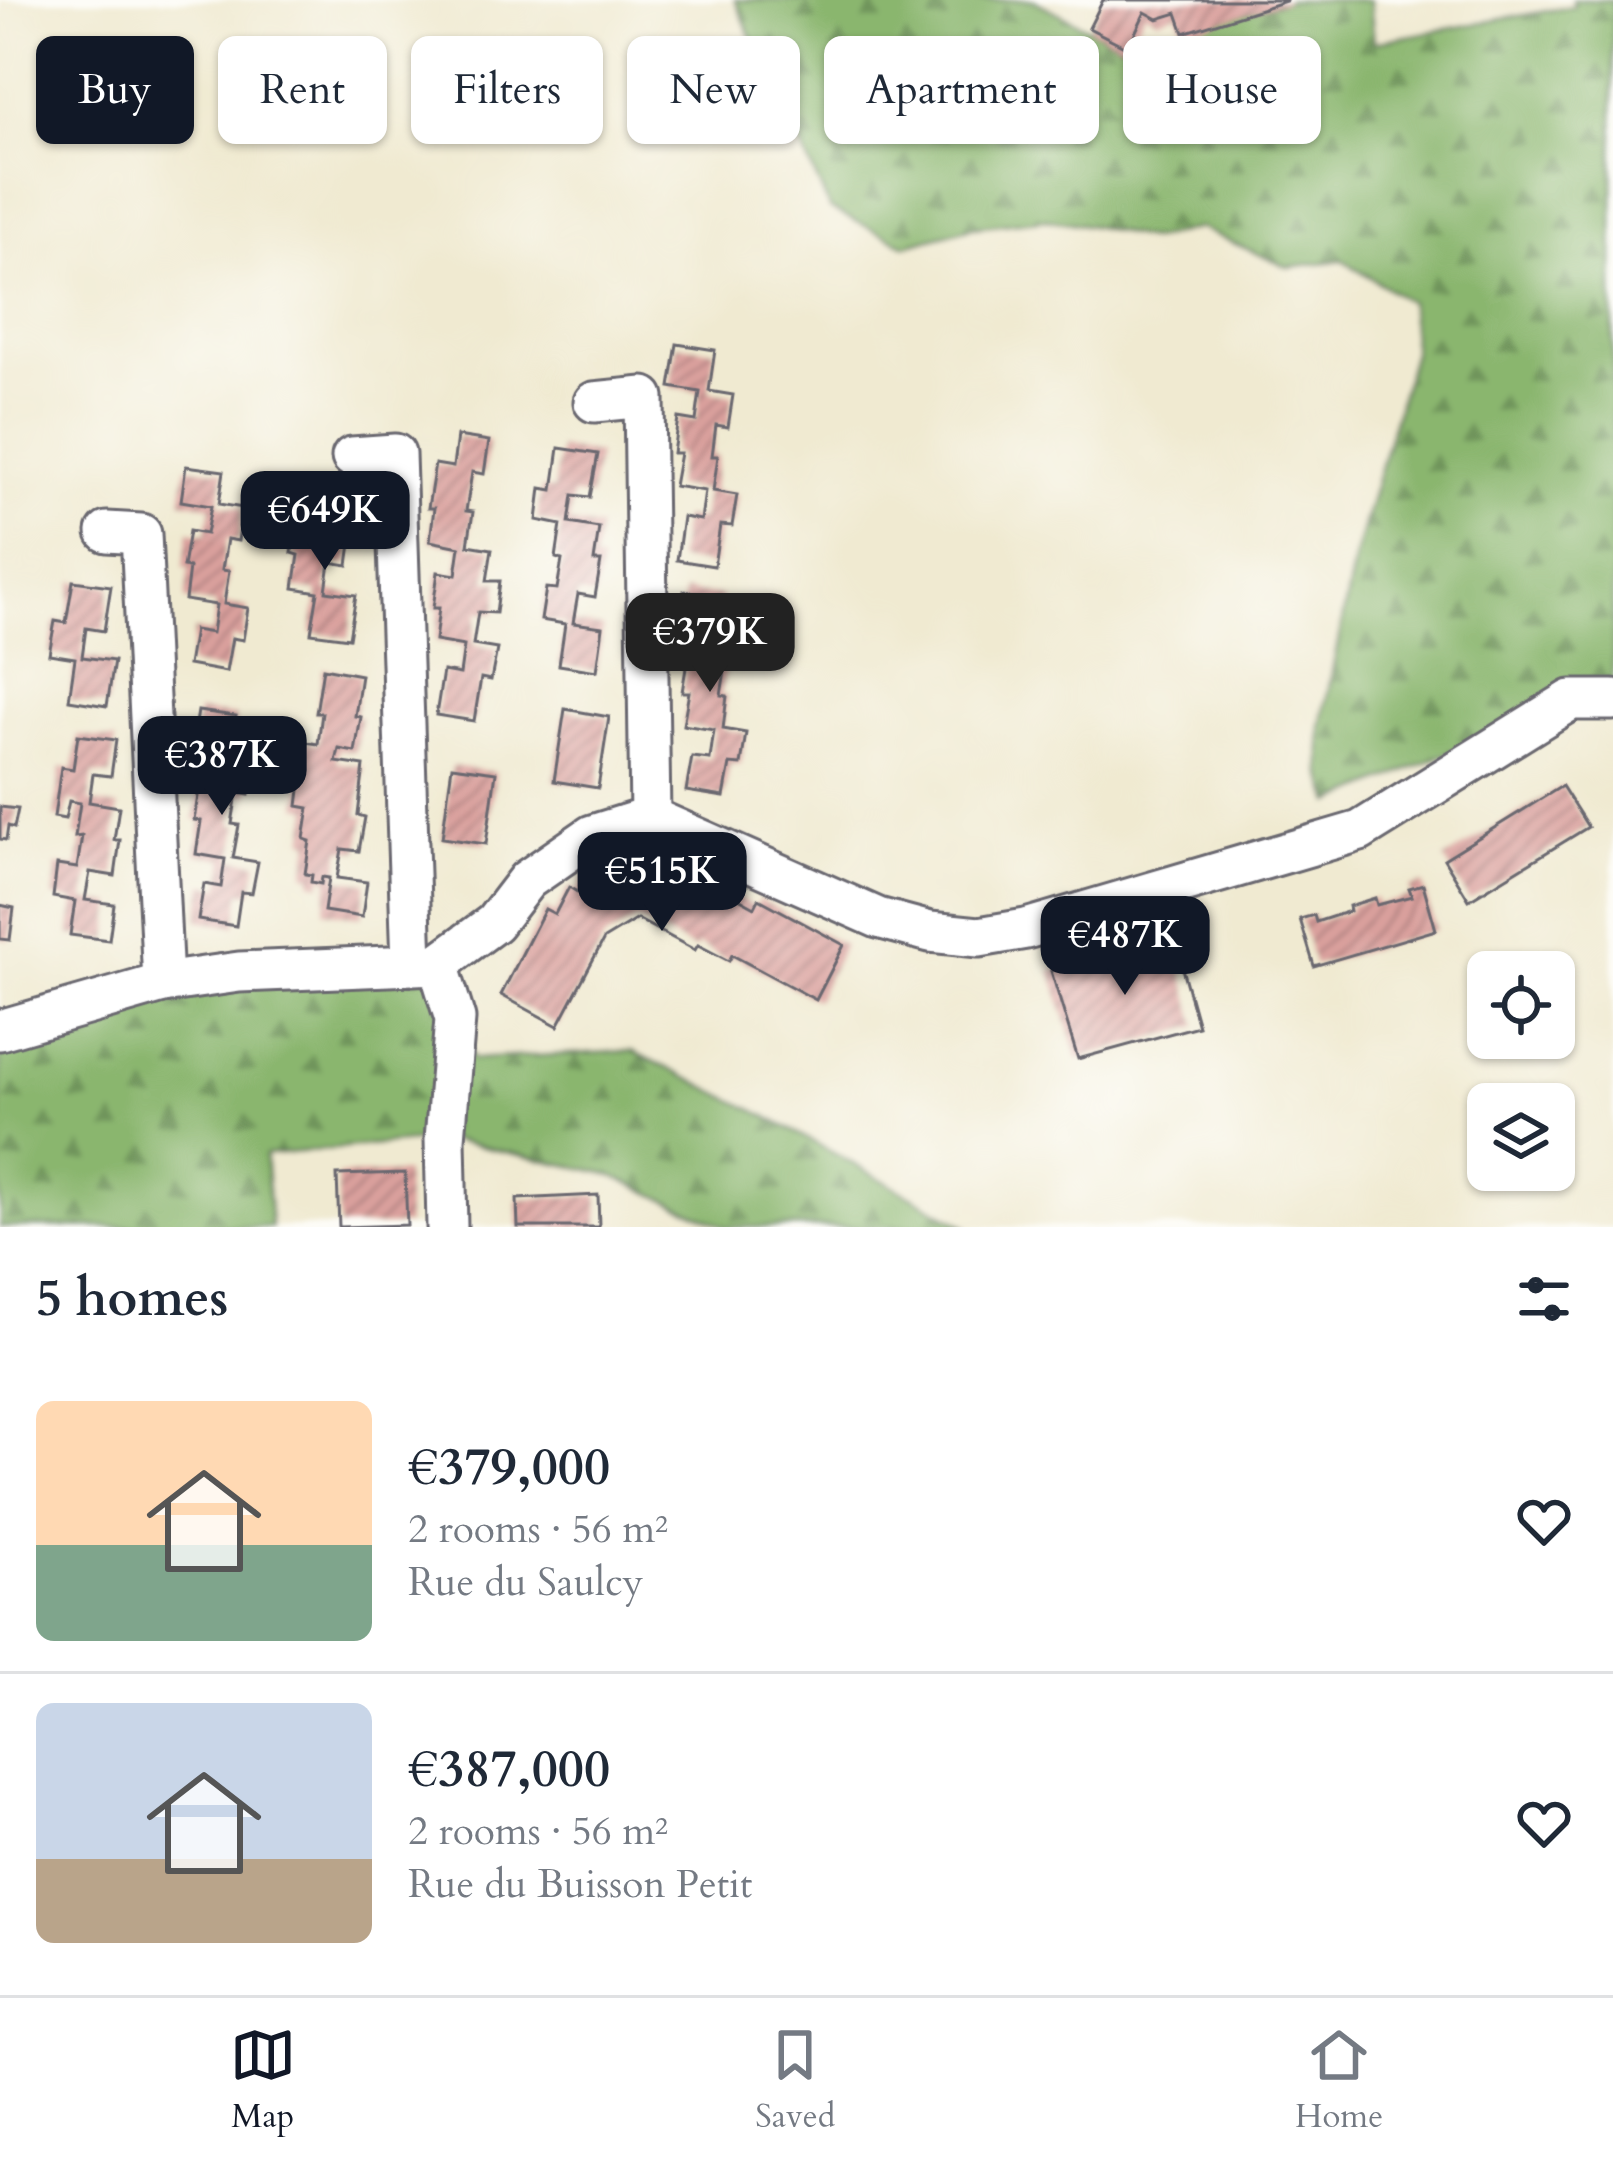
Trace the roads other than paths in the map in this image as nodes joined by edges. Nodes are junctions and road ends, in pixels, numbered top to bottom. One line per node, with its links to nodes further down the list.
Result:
1 (594, 402): 5 (street)
2 (352, 457): 6 (street)
3 (107, 532): 7 (street)
4 (1613, 700): 5 (street)
5 (650, 817): 6 (street)
6 (425, 964): 7 (street); 9 (street)
7 (163, 983): 8 (street)
8 (0, 1030)
9 (447, 1227)

